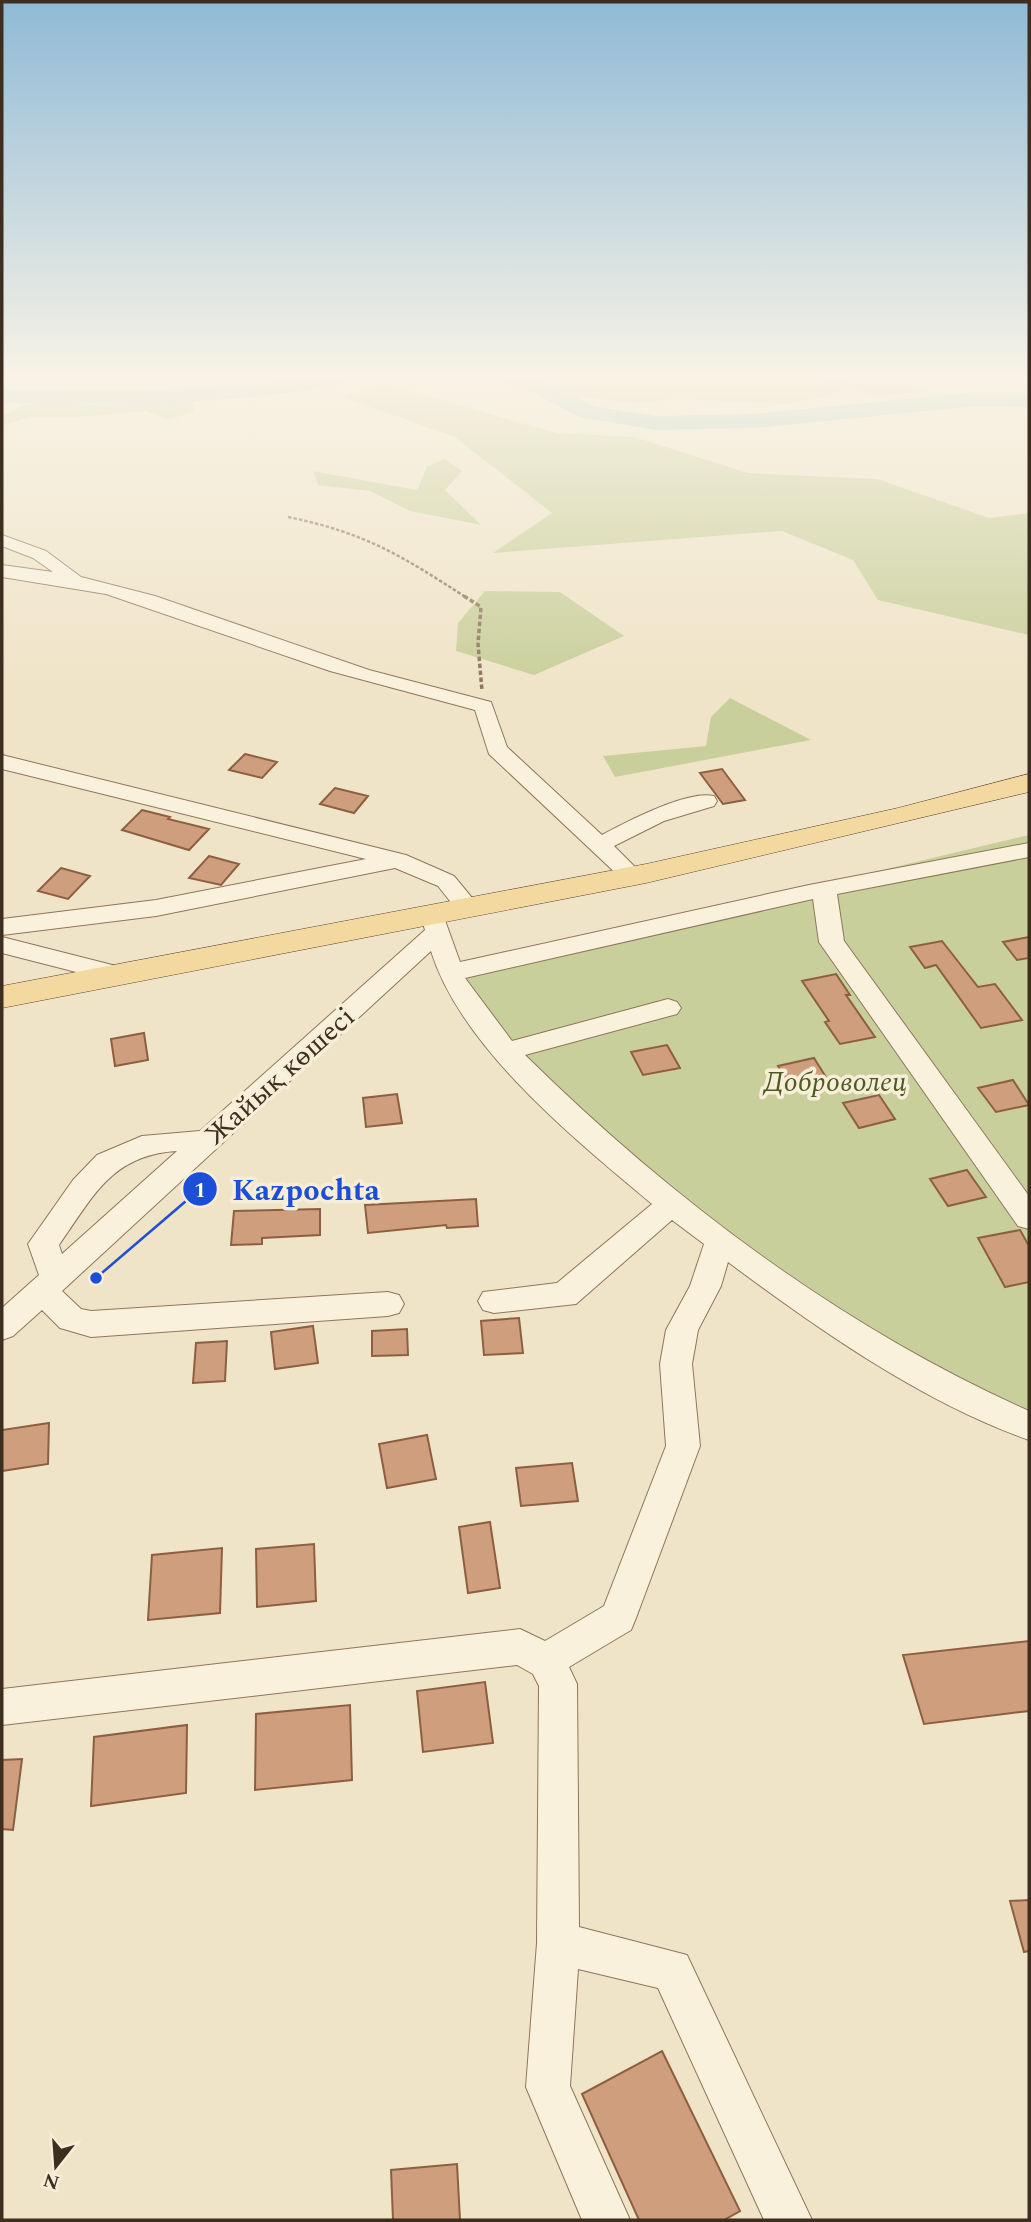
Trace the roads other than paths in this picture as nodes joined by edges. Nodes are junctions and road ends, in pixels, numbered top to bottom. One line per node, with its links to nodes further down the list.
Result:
1 (2, 540): 3 (street)
2 (2, 571): 3 (street)
3 (78, 583): 7 (street)
4 (2, 762): 9 (street)
5 (1029, 783): 10 (main road)
6 (706, 801): 7 (street)
7 (599, 845): 10 (street)
8 (1029, 851): 11 (street)
9 (398, 860): 12 (street); 13 (street)
10 (631, 875): 12 (main road)
11 (824, 889): 16 (street); 23 (street)
12 (470, 909): 14 (main road)
13 (2, 927)
14 (433, 927): 16 (street); 17 (main road); 21 (street, Жайық көшесі)
15 (2, 945): 17 (street)
16 (450, 973): 20 (street)
17 (119, 975): 18 (main road)
18 (2, 997)
19 (668, 1008): 20 (street)
20 (507, 1051): 22 (street)
21 (207, 1141): 25 (street, Жайық көшесі); 25 (street)
22 (670, 1205): 24 (street); 26 (street)
23 (1029, 1218)
24 (720, 1242): 29 (street); 32 (street)
25 (48, 1284): 27 (street); 28 (street, Жайық көшесі)
26 (494, 1301)
27 (388, 1304)
28 (2, 1327)
29 (993, 1413): 30 (street); 31 (street)
30 (1029, 1426)
31 (1029, 1449)
32 (546, 1661): 33 (street); 34 (street)
33 (2, 1707)
34 (558, 1943): 35 (street); 36 (street)
35 (606, 2220)
36 (788, 2220)

